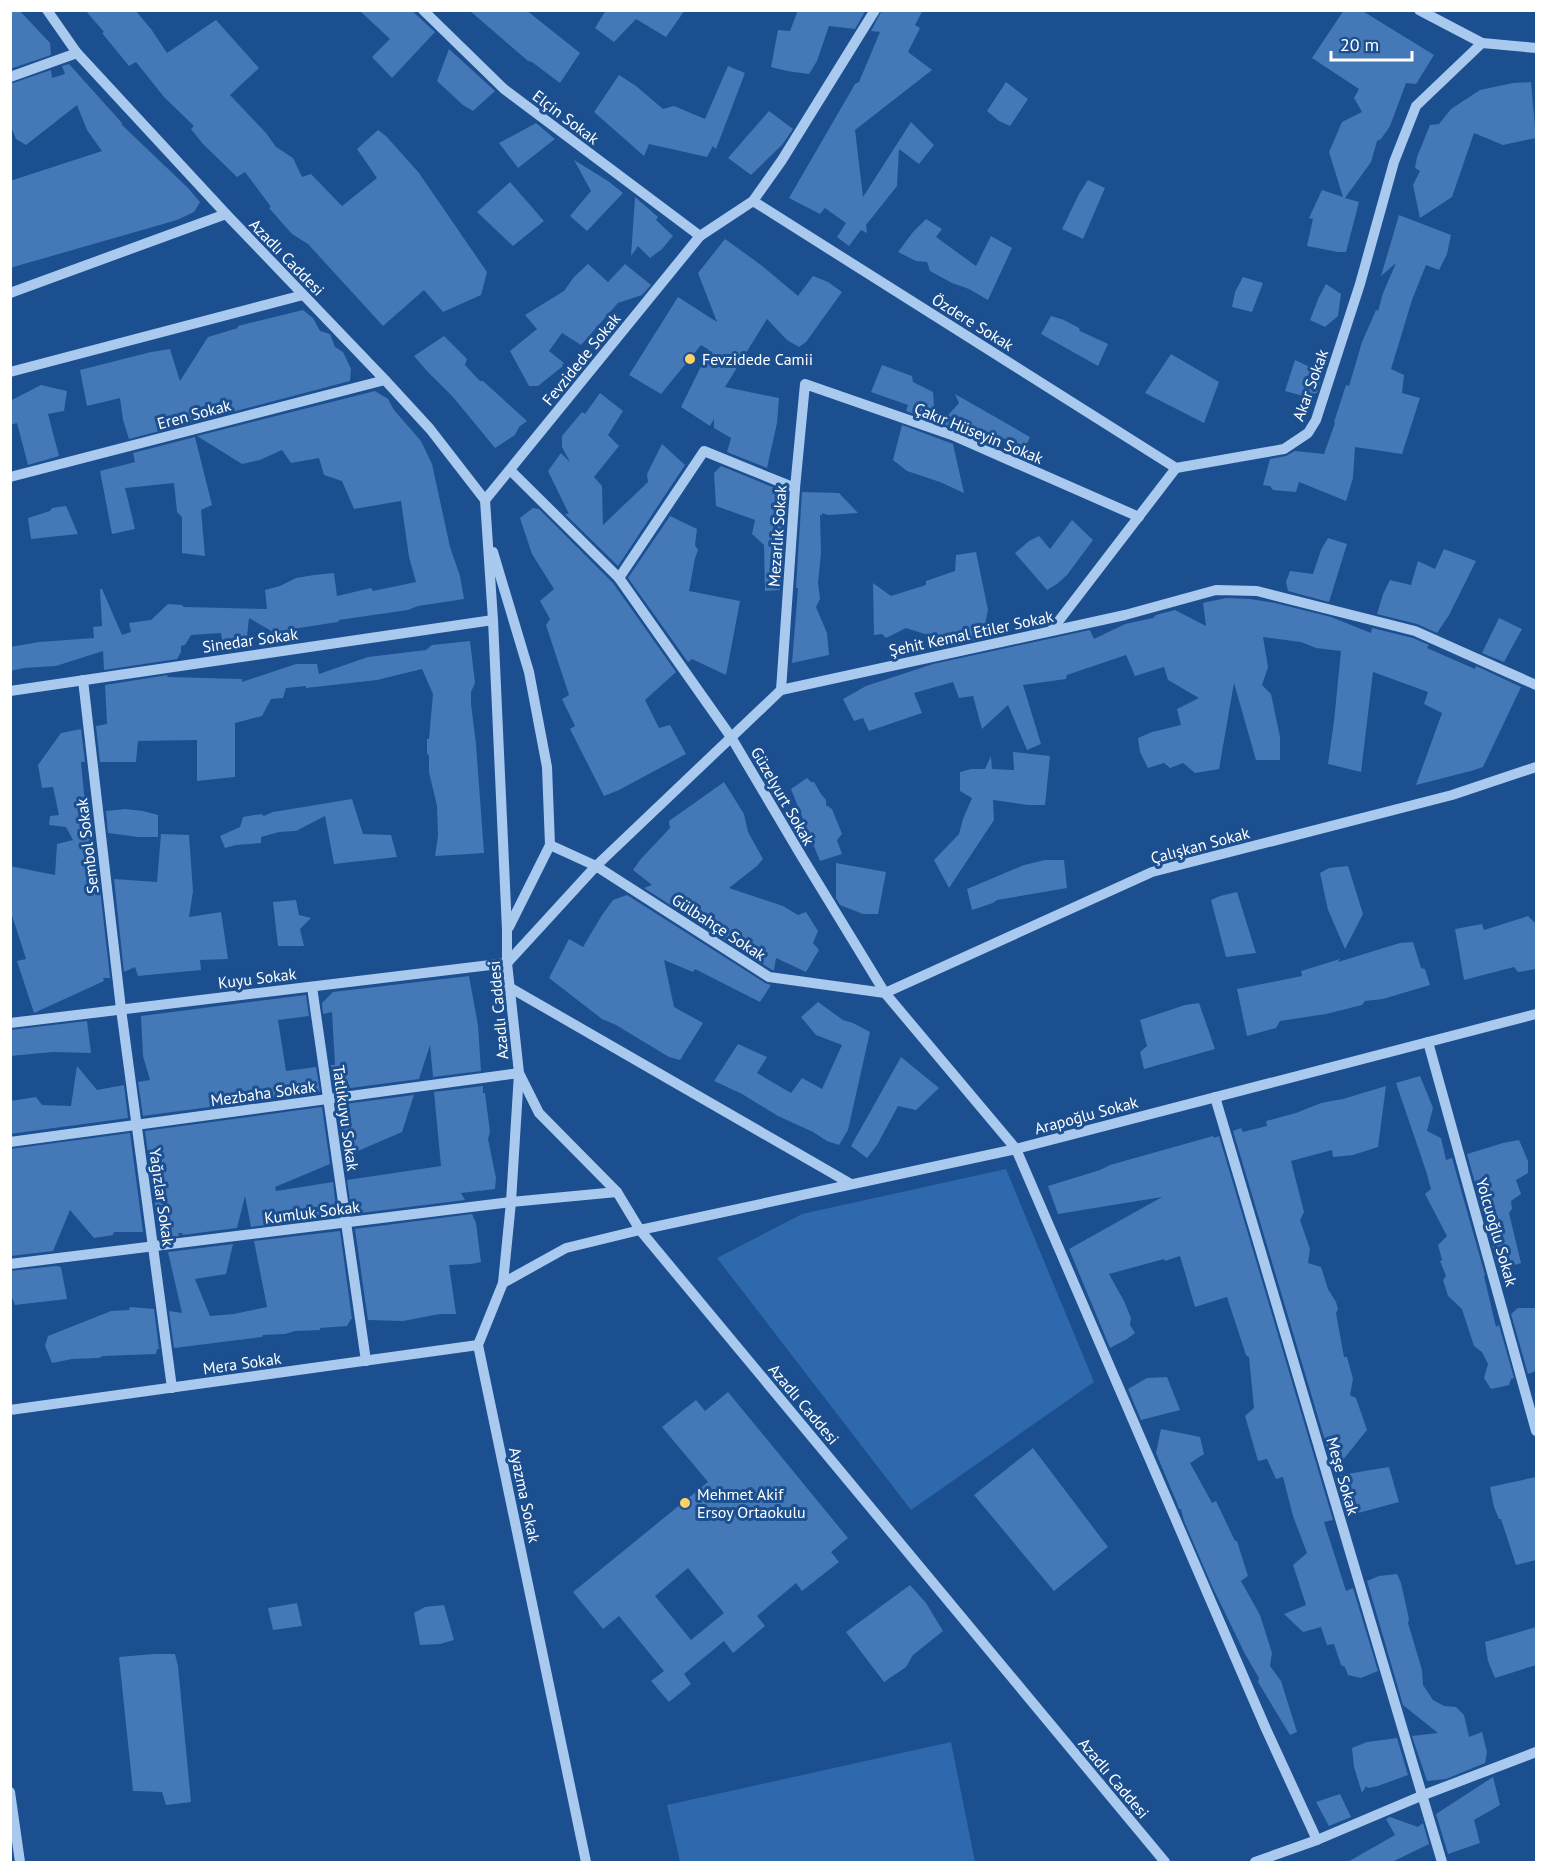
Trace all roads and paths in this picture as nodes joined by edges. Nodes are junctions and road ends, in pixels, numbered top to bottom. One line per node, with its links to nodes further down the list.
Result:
1 (47, 10): 7 (street, Azadlı Caddesi)
2 (423, 10): 11 (street, Elçin Sokak)
3 (875, 10): 9 (street)
4 (1419, 10): 5 (street)
5 (1482, 43): 6 (street); 17 (street, Akar Sokak)
6 (1536, 48)
7 (77, 53): 8 (street); 10 (street, Azadlı Caddesi)
8 (10, 77)
9 (753, 201): 11 (street, Fevzidede Sokak); 17 (street, Özdere Sokak)
10 (226, 214): 12 (street); 13 (street, Azadlı Caddesi)
11 (700, 236): 18 (street, Fevzidede Sokak)
12 (10, 293)
13 (303, 295): 14 (street); 15 (street, Azadlı Caddesi)
14 (10, 372)
15 (385, 380): 19 (street, Eren Sokak); 21 (street, Azadlı Caddesi)
16 (805, 384): 20 (street, Mezarlık Sokak); 22 (street, Çakır Hüseyin Sokak)
17 (1176, 468): 22 (street)
18 (510, 471): 21 (street, Fevzidede Sokak); 24 (street, Güzelyurt Sokak)
19 (10, 477)
20 (795, 488): 24 (street); 29 (street, Mezarlık Sokak)
21 (485, 500): 23 (street, Azadlı Caddesi)
22 (1139, 518): 26 (street)
23 (487, 531): 25 (street, Azadlı Caddesi); 33 (street, Azadlı Caddesi)
24 (619, 578): 31 (street, Güzelyurt Sokak)
25 (493, 620): 27 (street, Sinedar Sokak); 35 (street, Azadlı Caddesi)
26 (1051, 631): 28 (street, Şehit Kemal Etiler Sokak); 29 (street, Şehit Kemal Etiler Sokak)
27 (83, 680): 30 (street, Sinedar Sokak); 40 (street, Sembol Sokak)
28 (1536, 685)
29 (781, 690): 31 (street)
30 (10, 691)
31 (731, 737): 34 (street); 39 (street, Güzelyurt Sokak)
32 (1536, 766): 39 (street, Çalışkan Sokak)
33 (550, 845): 34 (street, Gülbahçe Sokak); 35 (street, Azadlı Caddesi)
34 (596, 866): 36 (street); 39 (street, Gülbahçe Sokak)
35 (507, 930): 36 (street, Azadlı Caddesi)
36 (507, 963): 37 (street, Kuyu Sokak); 38 (street, Azadlı Caddesi)
37 (312, 987): 40 (street, Kuyu Sokak); 46 (street, Tatlıkuyu Sokak)
38 (509, 987): 44 (street, Azadlı Caddesi); 50 (street)
39 (885, 993): 49 (street, Güzelyurt Sokak)
40 (121, 1009): 42 (street, Kuyu Sokak); 47 (street, Yağızlar Sokak)
41 (1536, 1014): 43 (street, Arapoğlu Sokak)
42 (10, 1023)
43 (1428, 1042): 45 (street, Arapoğlu Sokak); 62 (street, Yolcuoğlu Sokak)
44 (519, 1073): 46 (street, Mezbaha Sokak); 51 (street, Azadlı Caddesi); 52 (street)
45 (1215, 1097): 49 (street, Arapoğlu Sokak); 65 (street, Meşe Sokak)
46 (328, 1099): 47 (street, Mezbaha Sokak); 53 (street, Tatlıkuyu Sokak)
47 (137, 1125): 48 (street, Mezbaha Sokak); 55 (street, Yağızlar Sokak)
48 (10, 1142)
49 (1016, 1149): 50 (street, Arapoğlu Sokak); 66 (street, Güzelyurt Sokak)
50 (851, 1184): 54 (street, Arapoğlu Sokak)
51 (617, 1191): 52 (street, Kumluk Sokak); 54 (street, Azadlı Caddesi)
52 (510, 1202): 53 (street, Kumluk Sokak); 57 (street)
53 (346, 1223): 55 (street, Kumluk Sokak); 59 (street, Tatlıkuyu Sokak)
54 (640, 1230): 57 (street); 69 (street, Azadlı Caddesi)
55 (153, 1246): 56 (street, Kumluk Sokak); 60 (street, Yağızlar Sokak)
56 (10, 1264)
57 (503, 1283): 58 (street)
58 (478, 1345): 59 (street, Mera Sokak); 68 (street, Ayazma Sokak)
59 (366, 1361): 60 (street, Mera Sokak)
60 (172, 1388): 61 (street, Mera Sokak)
61 (10, 1410)
62 (1536, 1431)
63 (1536, 1752): 65 (street)
64 (10, 1792): 67 (street)
65 (1421, 1796): 66 (street); 71 (street, Meşe Sokak)
66 (1317, 1840): 70 (street)
67 (20, 1863)
68 (586, 1863)
69 (1165, 1863)
70 (1255, 1863)
71 (1442, 1863)

